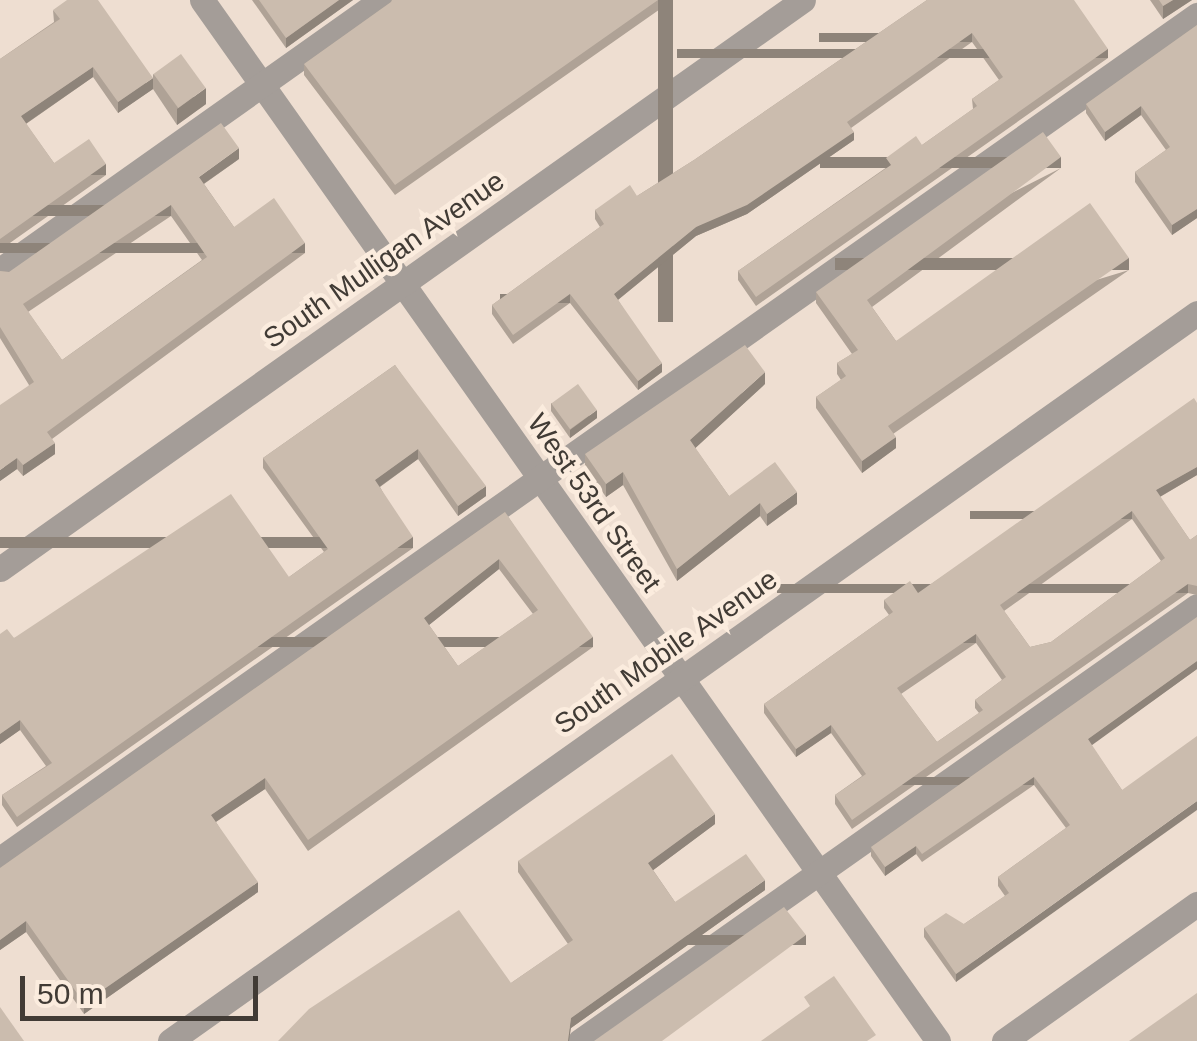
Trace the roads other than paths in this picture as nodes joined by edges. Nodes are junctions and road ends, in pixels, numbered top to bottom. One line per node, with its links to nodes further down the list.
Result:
1 (202, 0): 5 (street, West 53rd Street)
2 (381, 0): 5 (street)
3 (802, 0): 7 (street, South Mulligan Avenue)
4 (1197, 14): 9 (street)
5 (261, 85): 6 (street); 7 (street, West 53rd Street)
6 (0, 270)
7 (402, 284): 9 (street, West 53rd Street); 10 (street, South Mulligan Avenue)
8 (1197, 312): 12 (street, South Mobile Avenue)
9 (539, 477): 12 (street, West 53rd Street); 13 (street)
10 (0, 569)
11 (1197, 606): 14 (street)
12 (681, 678): 14 (street, West 53rd Street); 16 (street, South Mobile Avenue)
13 (0, 859)
14 (818, 872): 17 (street); 18 (street, West 53rd Street)
15 (1197, 904): 19 (street)
16 (170, 1041)
17 (580, 1041)
18 (938, 1041)
19 (1004, 1041)

